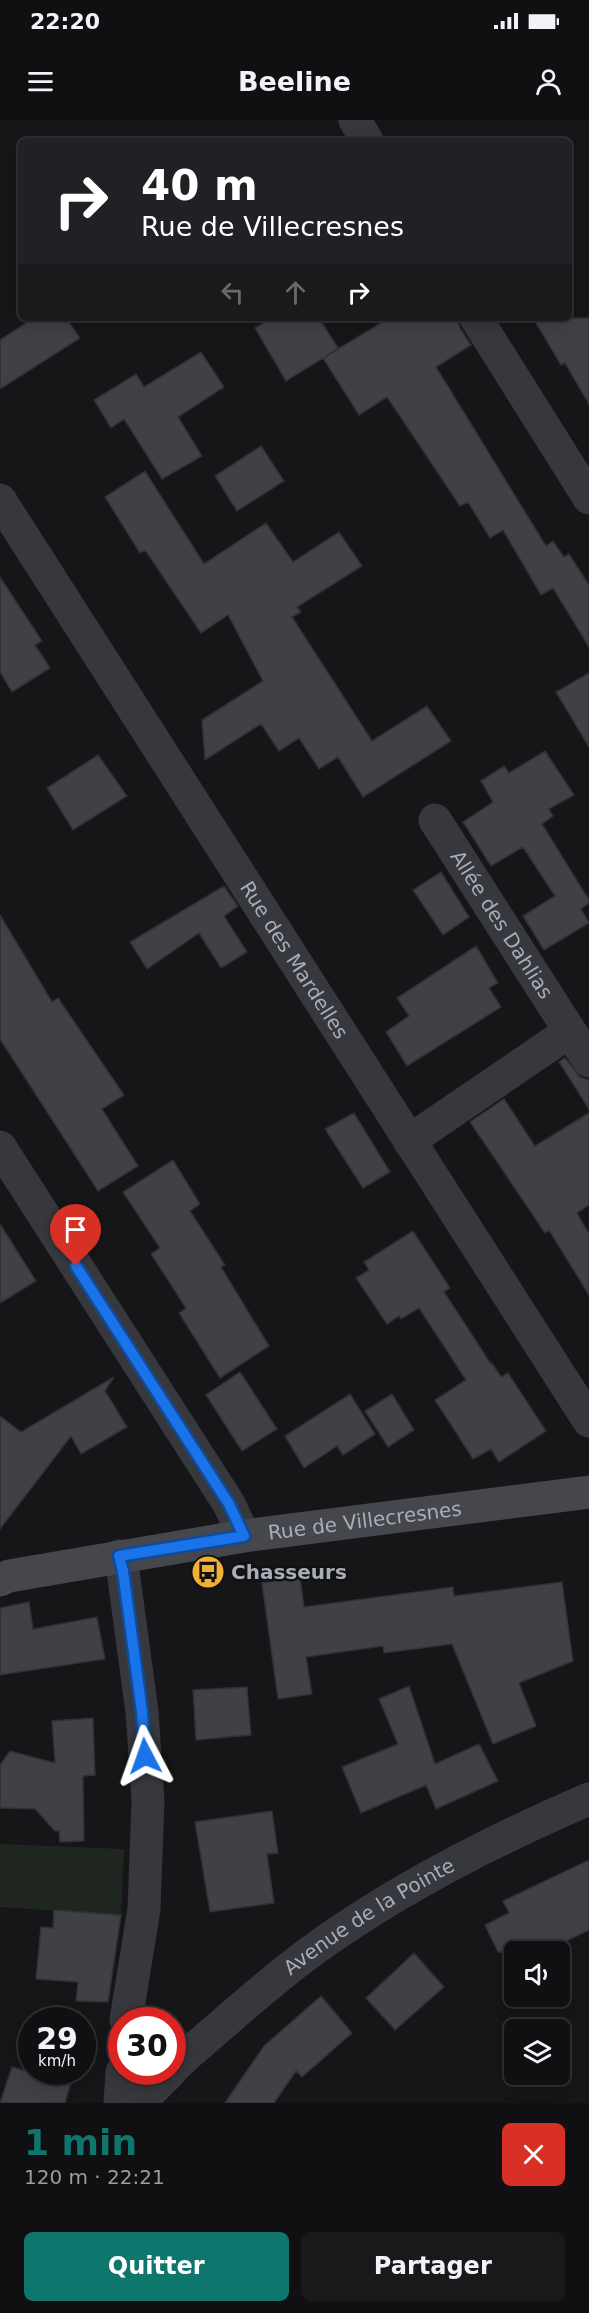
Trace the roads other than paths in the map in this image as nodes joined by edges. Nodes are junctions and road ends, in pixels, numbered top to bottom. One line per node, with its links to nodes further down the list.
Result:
1 (355, 120): 2 (street)
2 (365, 138)
3 (478, 321): 4 (street)
4 (589, 498)
5 (0, 500): 9 (street, Rue des Mardelles)
6 (435, 820): 7 (street, Allée des Dahlias)
7 (569, 1032): 8 (street, Allée des Dahlias); 9 (street)
8 (589, 1061)
9 (410, 1141): 11 (street, Rue des Mardelles)
10 (0, 1147): 13 (street)
11 (589, 1421)
12 (589, 1492): 13 (street, Rue de Villecresnes)
13 (244, 1536): 14 (street, Rue de Villecresnes)
14 (119, 1556): 15 (street, Rue de Villecresnes); 17 (street)
15 (3, 1573)
16 (589, 1799): 18 (street, Avenue de la Pointe)
17 (128, 2007)
18 (186, 2056)
19 (121, 2085): 21 (street)
20 (156, 2085): 22 (street, Avenue de la Pointe)
21 (120, 2103)
22 (138, 2103)

